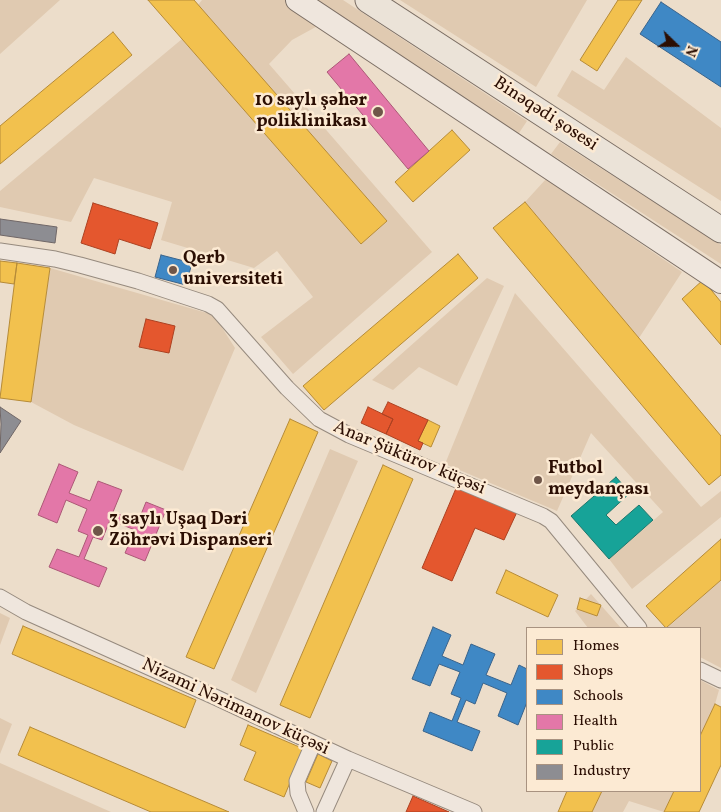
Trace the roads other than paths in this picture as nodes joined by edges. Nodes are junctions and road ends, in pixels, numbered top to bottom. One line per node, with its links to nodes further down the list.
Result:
1 (297, 0): 5 (street)
2 (368, 0): 3 (main road, Binəqədi şosesi)
3 (721, 230)
4 (0, 250): 7 (street, Anar Şükürov küçəsi)
5 (721, 282)
6 (0, 597): 10 (street, Nizami Nərimanov küçəsi)
7 (638, 627)
8 (701, 670): 9 (street)
9 (721, 680)
10 (313, 744): 11 (street, Nizami Nərimanov küçəsi); 12 (street)
11 (348, 760): 13 (street); 14 (street, Nizami Nərimanov küçəsi)
12 (306, 812)
13 (324, 812)
14 (474, 812)

